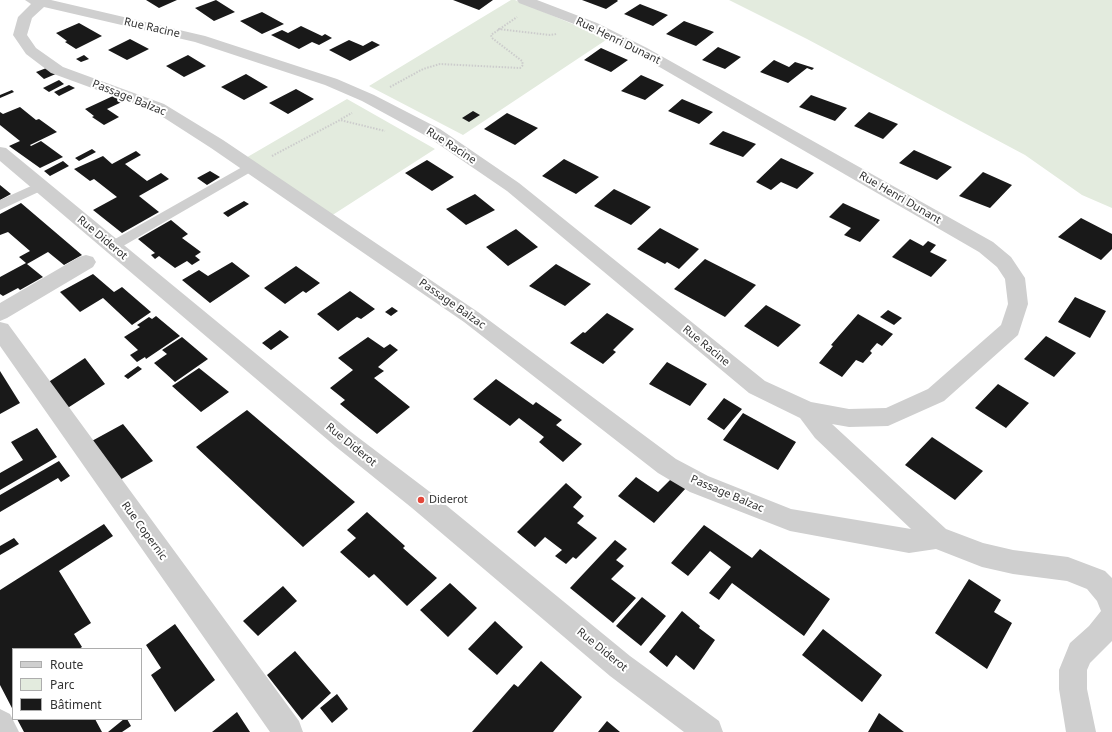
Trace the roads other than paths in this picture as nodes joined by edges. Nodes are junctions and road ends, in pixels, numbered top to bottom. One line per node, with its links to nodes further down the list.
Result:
1 (39, 1): 4 (street, Passage Balzac); 11 (street, Rue Racine)
2 (523, 8): 11 (street, Rue Henri Dunant)
3 (0, 152): 5 (street, Rue Diderot)
4 (252, 166): 7 (lane); 12 (street, Passage Balzac)
5 (40, 186): 6 (lane); 7 (street, Rue Diderot)
6 (0, 206)
7 (112, 246): 18 (street, Rue Diderot)
8 (86, 262): 9 (street)
9 (0, 313)
10 (0, 330): 17 (street, Rue Copernic)
11 (808, 411): 12 (street, Passage Balzac)
12 (937, 537): 13 (street, Passage Balzac)
13 (1112, 604)
14 (1112, 619): 19 (street)
15 (0, 724): 16 (street)
16 (4, 732)
17 (288, 732)
18 (708, 732)
19 (1081, 732)

